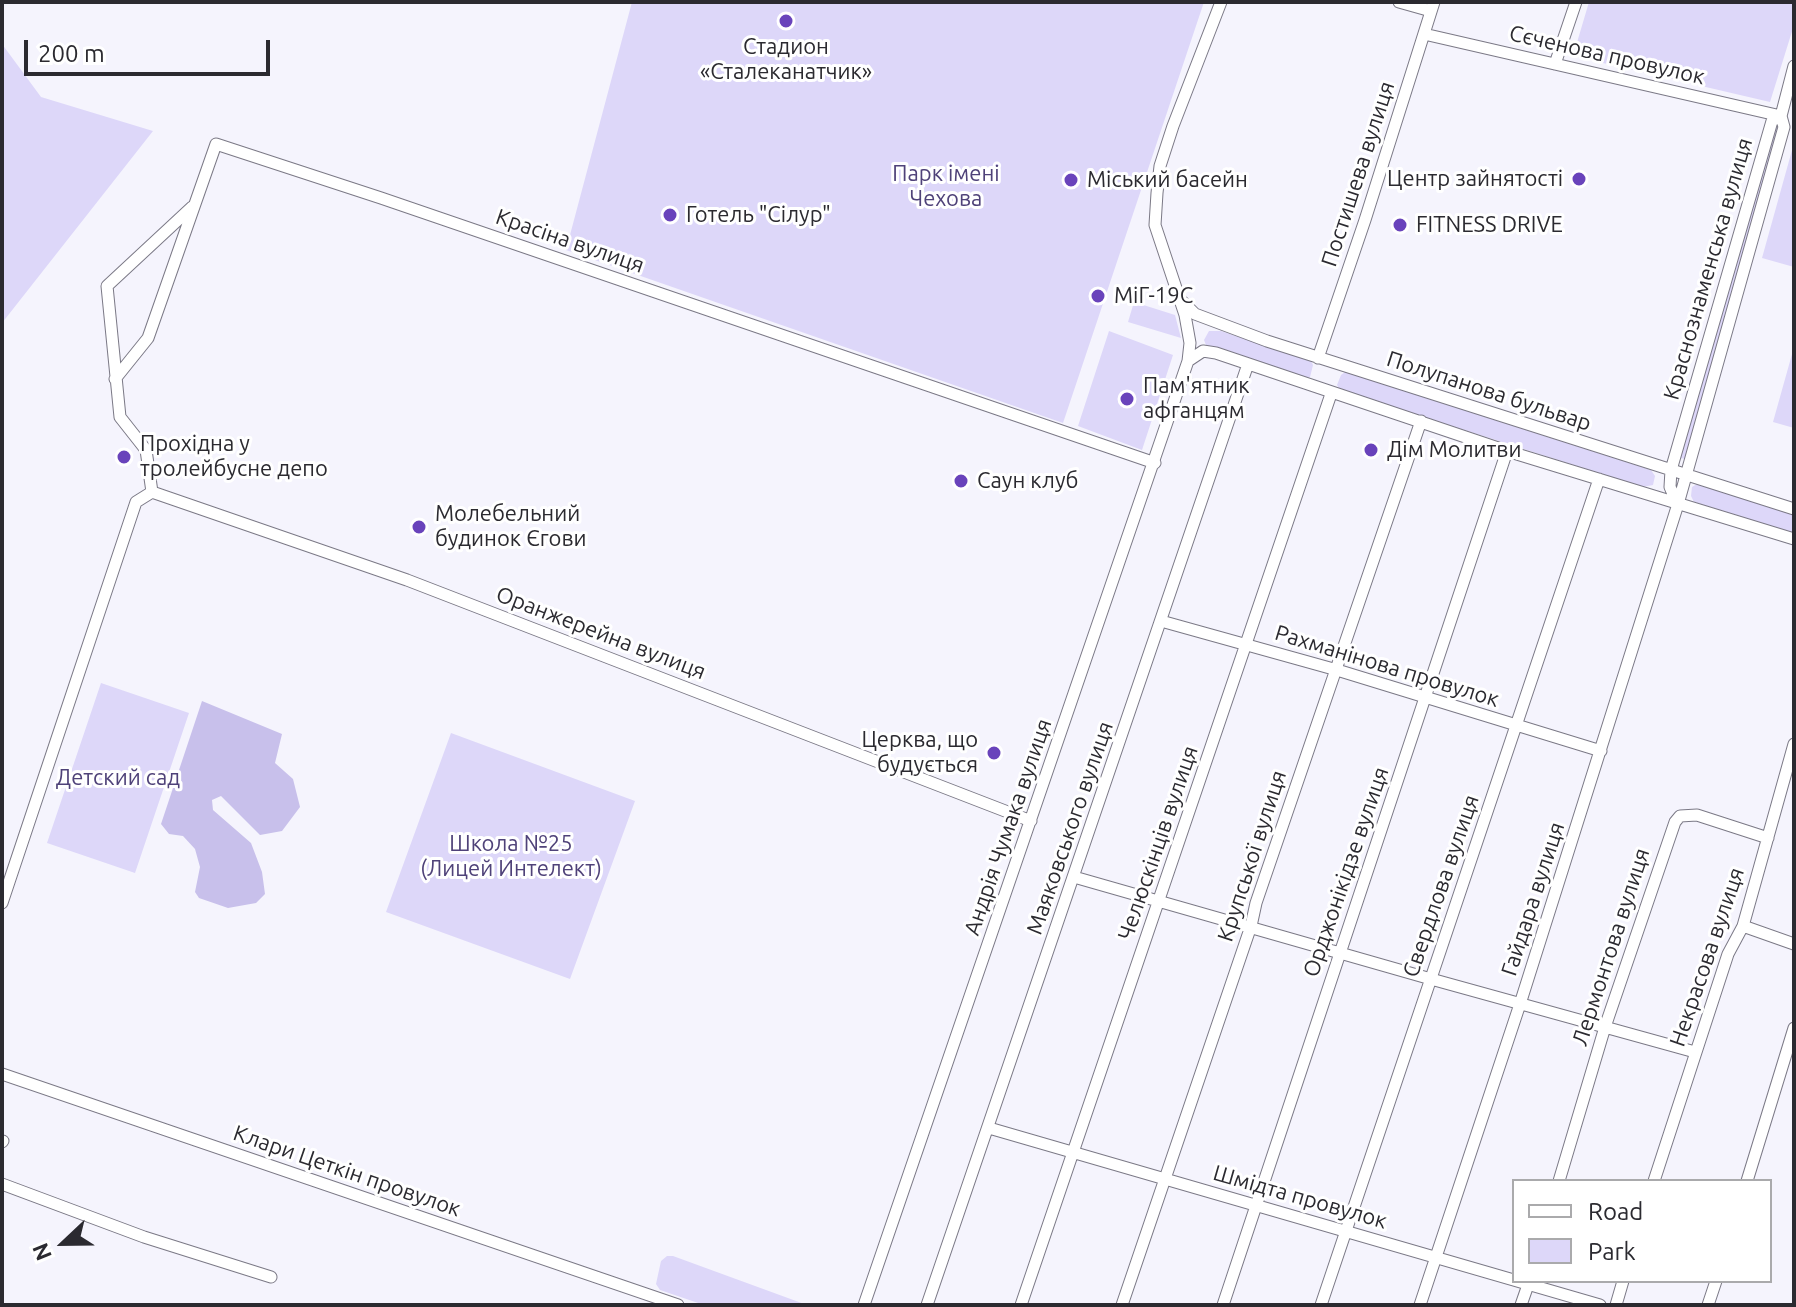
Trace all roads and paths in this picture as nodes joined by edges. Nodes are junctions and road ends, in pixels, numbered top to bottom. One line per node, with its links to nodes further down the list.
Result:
1 (1221, 2): 10 (street, Андрія Чумака вулиця)
2 (1399, 2): 4 (street)
3 (1576, 2): 6 (street)
4 (1433, 6): 5 (street, Постишева вулиця)
5 (1424, 34): 6 (street, Сєченова провулок); 13 (street, Постишева вулиця)
6 (1555, 64): 8 (street, Сєченова провулок)
7 (1794, 66): 8 (street)
8 (1781, 116): 21 (street, Краснознаменська вулиця); 22 (street, Краснознаменська вулиця)
9 (195, 204): 16 (street, Красіна вулиця); 16 (street); 20 (street, Красіна вулиця)
10 (1178, 297): 11 (street, Полупанова бульвар); 12 (street, Андрія Чумака вулиця)
11 (1216, 324): 12 (street); 13 (street, Полупанова бульвар)
12 (1190, 343): 14 (street, Андрія Чумака вулиця)
13 (1318, 358): 21 (street, Полупанова бульвар)
14 (1188, 361): 15 (street); 20 (street, Андрія Чумака вулиця)
15 (1248, 364): 17 (street); 28 (street, Маяковського вулиця)
16 (115, 379): 24 (street)
17 (1331, 394): 18 (street); 29 (street, Челюскінців вулиця)
18 (1421, 421): 19 (street); 30 (street, Крупської вулиця)
19 (1507, 451): 23 (street); 31 (street, Орджонікідзе вулиця)
20 (1155, 463): 35 (street, Андрія Чумака вулиця)
21 (1671, 470): 22 (street, Полупанова бульвар); 25 (street, Краснознаменська вулиця)
22 (1685, 474): 25 (street, Краснознаменська вулиця); 26 (street, Полупанова бульвар)
23 (1599, 479): 25 (street); 32 (street, Свердлова вулиця)
24 (152, 492): 35 (street, Оранжерейна вулиця); 39 (street)
25 (1678, 504): 27 (street); 34 (street, Гайдара вулиця)
26 (1794, 509)
27 (1794, 539)
28 (1161, 621): 29 (street, Рахманінова провулок); 37 (street, Маяковського вулиця)
29 (1247, 644): 30 (street, Рахманінова провулок); 38 (street, Челюскінців вулиця)
30 (1337, 670): 31 (street, Рахманінова провулок); 40 (street, Крупської вулиця)
31 (1426, 697): 32 (street, Рахманінова провулок); 43 (street, Орджонікідзе вулиця)
32 (1516, 726): 34 (street, Рахманінова провулок); 44 (street, Свердлова вулиця)
33 (1793, 750): 36 (street, Некрасова вулиця)
34 (1601, 751): 45 (street, Гайдара вулиця)
35 (1031, 821): 66 (street, Андрія Чумака вулиця)
36 (1768, 838): 41 (street, Некрасова вулиця); 46 (street, Лермонтова вулиця)
37 (1074, 877): 38 (street); 50 (street, Маяковського вулиця)
38 (1160, 900): 40 (street); 51 (street, Челюскінців вулиця)
39 (2, 903)
40 (1251, 926): 43 (street); 55 (street, Крупської вулиця)
41 (1743, 926): 42 (street); 48 (street, Некрасова вулиця)
42 (1794, 944)
43 (1341, 951): 44 (street); 57 (street, Орджонікідзе вулиця)
44 (1431, 979): 45 (street); 58 (street, Свердлова вулиця)
45 (1520, 1004): 46 (street); 59 (street, Гайдара вулиця)
46 (1605, 1027): 48 (street); 52 (street, Лермонтова вулиця)
47 (1794, 1028): 54 (street)
48 (1695, 1052): 53 (street, Некрасова вулиця)
49 (2, 1074): 65 (street, Клари Цеткін провулок)
50 (989, 1128): 51 (street, Шмідта провулок); 67 (street, Маяковського вулиця)
51 (1074, 1152): 55 (street, Шмідта провулок); 68 (street, Челюскінців вулиця)
52 (1560, 1179)
53 (1655, 1179)
54 (1748, 1179)
55 (1164, 1180): 57 (street, Шмідта провулок); 69 (street, Крупської вулиця)
56 (2, 1184): 60 (street)
57 (1255, 1206): 58 (street, Шмідта провулок); 70 (street, Орджонікідзе вулиця)
58 (1346, 1230): 59 (street, Шмідта провулок); 71 (street, Свердлова вулиця)
59 (1436, 1257): 61 (street, Шмідта провулок); 72 (street, Гайдара вулиця)
60 (271, 1277)
61 (1512, 1278)
62 (1528, 1283): 73 (street); 74 (street, Шмідта провулок)
63 (1622, 1283): 75 (street)
64 (1715, 1283): 76 (street)
65 (678, 1305)
66 (864, 1305)
67 (927, 1305)
68 (1021, 1305)
69 (1122, 1305)
70 (1223, 1305)
71 (1321, 1305)
72 (1420, 1305)
73 (1521, 1305)
74 (1600, 1305)
75 (1616, 1305)
76 (1708, 1305)

